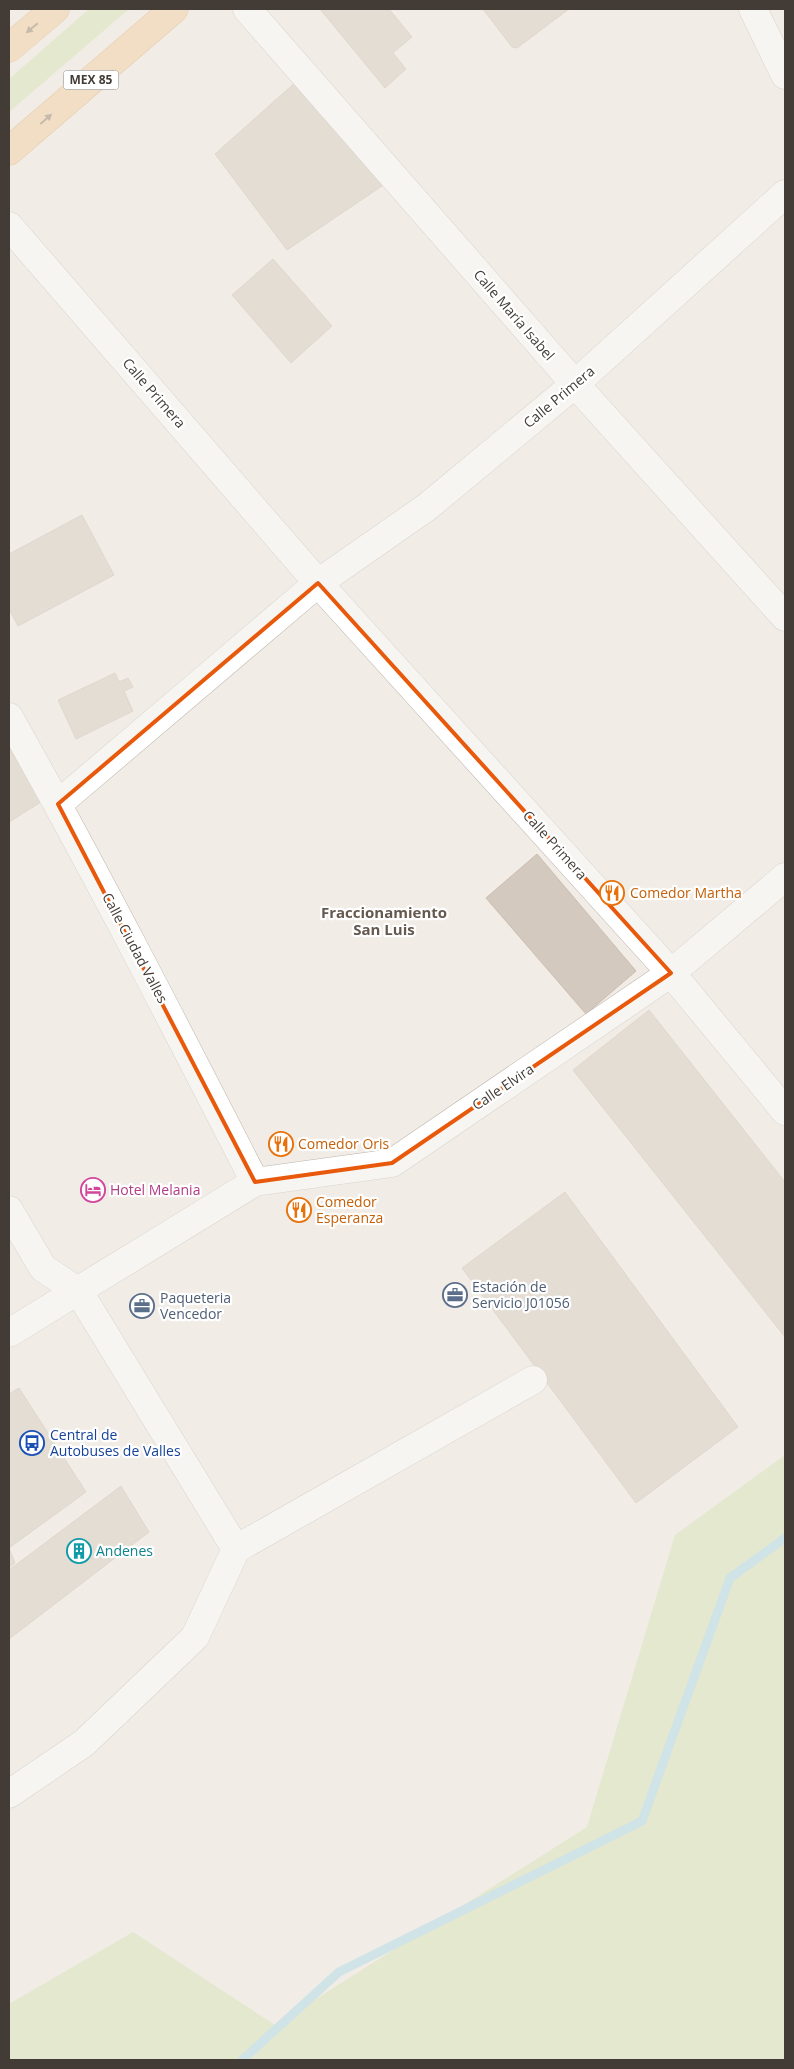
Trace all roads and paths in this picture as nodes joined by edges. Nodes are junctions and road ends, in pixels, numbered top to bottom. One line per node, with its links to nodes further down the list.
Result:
1 (54, 9): 5 (main road, one-way to 5)
2 (174, 9): 7 (main road, MEX 85, one-way to 2)
3 (246, 9): 10 (street, Calle María Isabel)
4 (753, 9): 6 (street)
5 (9, 48)
6 (785, 75)
7 (9, 151)
8 (785, 194): 10 (street, Calle Primera)
9 (9, 226): 11 (street, Calle Primera)
10 (575, 384): 11 (street, Calle Primera); 12 (street, Calle María Isabel)
11 (318, 583): 14 (street, Calle Primera); 16 (street, Calle Primera)
12 (785, 617)
13 (9, 717): 14 (street, Calle Ciudad Valles)
14 (58, 804): 18 (street, Calle Ciudad Valles)
15 (785, 877): 16 (street, Calle Elvira)
16 (672, 974): 17 (street, Calle Primera); 18 (street, Calle Elvira)
17 (785, 1111)
18 (255, 1182): 20 (street, Calle Elvira)
19 (9, 1210): 20 (street)
20 (79, 1292): 21 (street, Calle Elvira); 23 (street)
21 (9, 1332)
22 (533, 1380): 23 (street)
23 (236, 1549): 24 (street)
24 (9, 1794)

